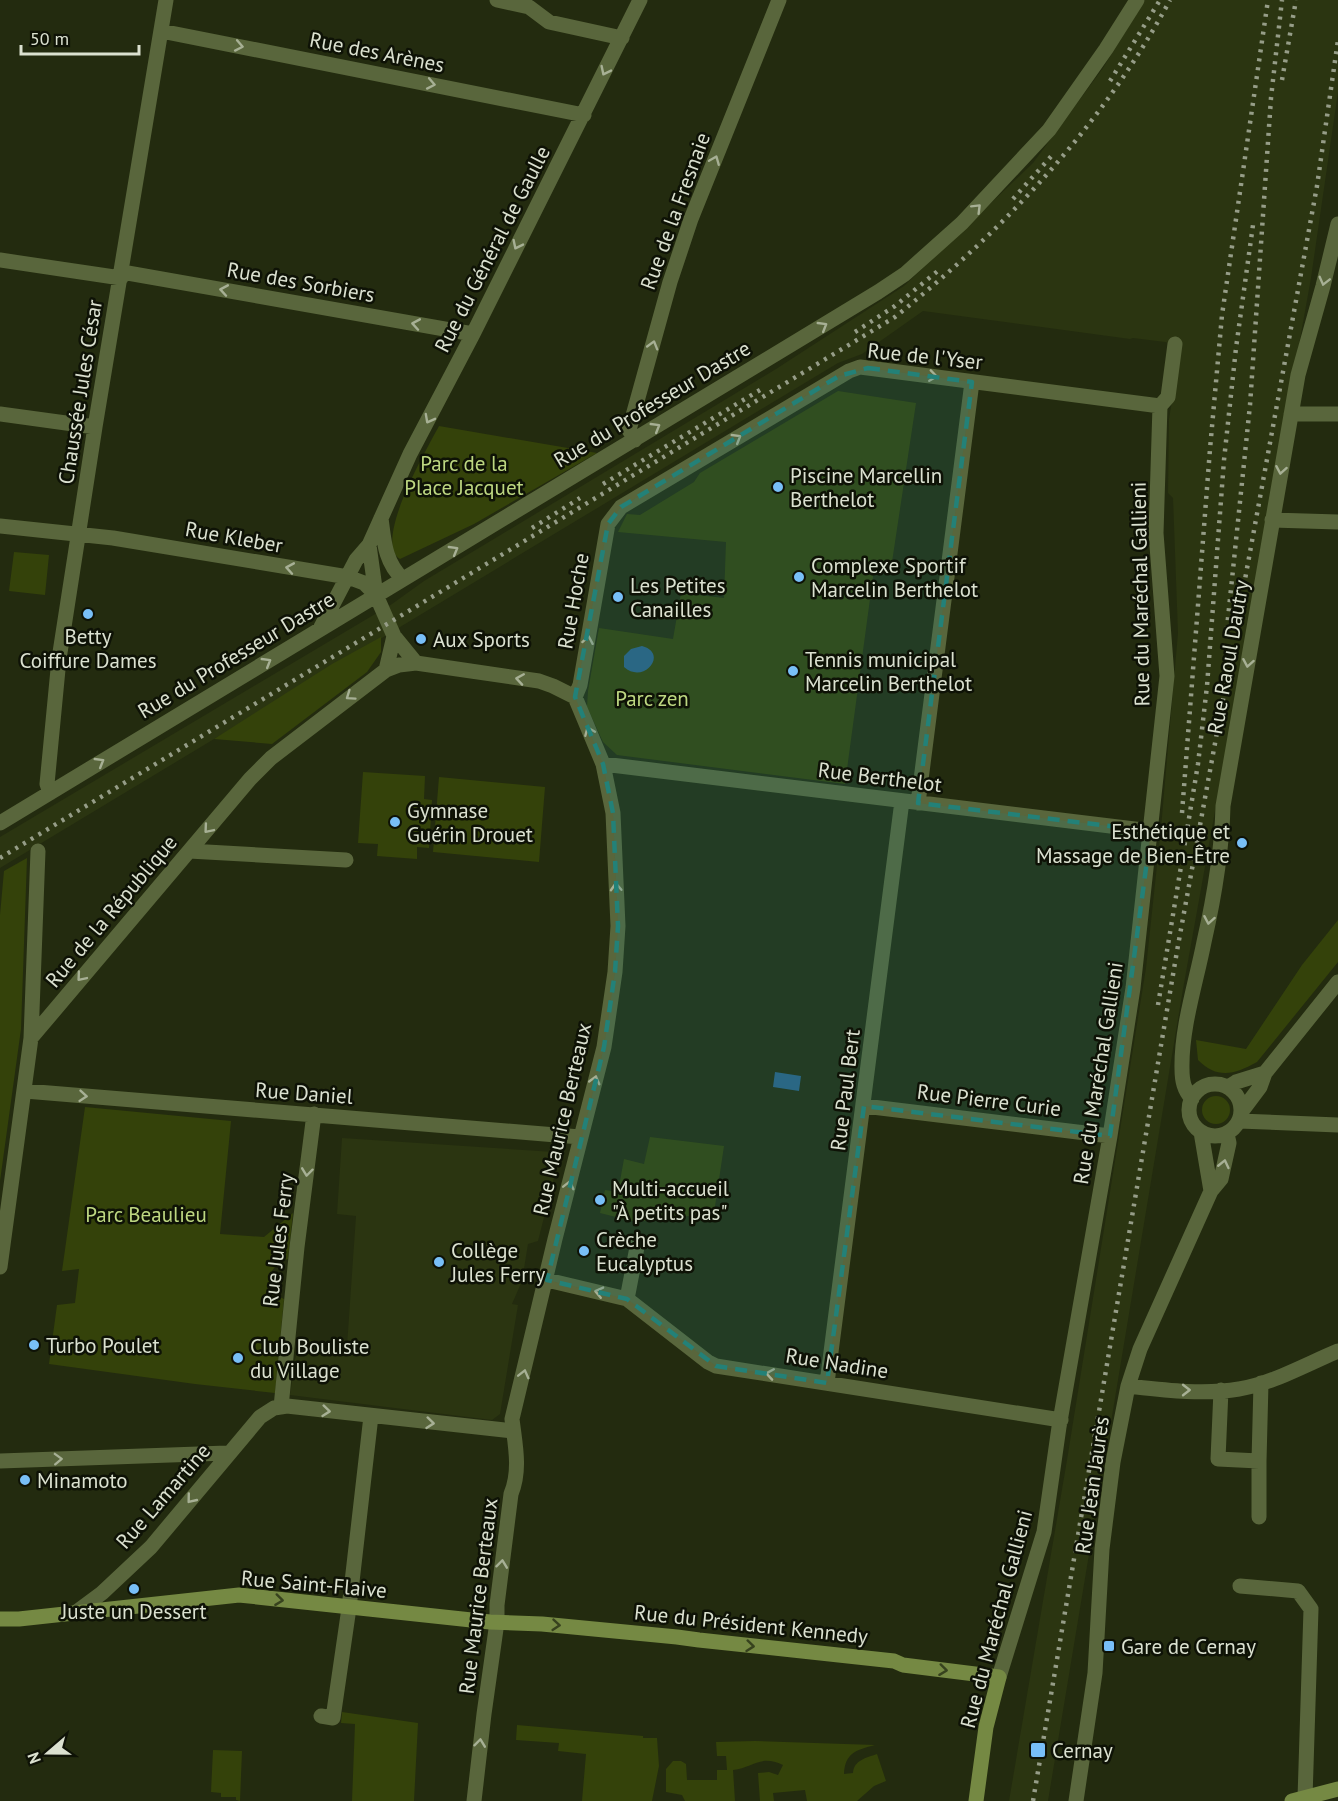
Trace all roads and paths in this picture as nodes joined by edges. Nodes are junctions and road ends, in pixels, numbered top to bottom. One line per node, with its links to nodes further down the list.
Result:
1 (166, 0): 6 (street, Chaussée Jules César)
2 (497, 0): 7 (street)
3 (640, 0): 7 (street, Rue du Général de Gaulle)
4 (779, 0): 20 (street, Rue de la Fresnaie, one-way to 4)
5 (1137, 0): 20 (street, Rue du Professeur Dastre, one-way to 5)
6 (161, 31): 8 (street, Rue des Arènes, one-way to 8); 11 (street, Chaussée Jules César)
7 (622, 38): 8 (street, Rue du Général de Gaulle, one-way to 8)
8 (584, 115): 12 (street, Rue du Général de Gaulle, one-way to 12)
9 (1338, 224): 17 (street, Rue Raoul Dautry, one-way to 17)
10 (0, 260): 11 (street, Rue des Sorbiers)
11 (121, 275): 12 (street, Rue des Sorbiers, one-way to 11); 19 (street, Chaussée Jules César)
12 (473, 334): 22 (street, Rue du Général de Gaulle, one-way to 22)
13 (1175, 344): 15 (street, Rue du Maréchal Gallieni)
14 (972, 382): 15 (street, Rue de l'Yser); 21 (street, Rue de l'Yser, one-way to 14); 38 (street, Rue Paul Bert)
15 (1160, 406): 40 (street, Rue du Maréchal Gallieni)
16 (0, 414): 19 (street)
17 (1291, 414): 18 (street); 23 (street, Rue Raoul Dautry, one-way to 23)
18 (1338, 414)
19 (95, 427): 26 (street, Chaussée Jules César)
20 (635, 440): 29 (street, Rue du Professeur Dastre, one-way to 20)
21 (616, 513): 35 (street, Rue Hoche, one-way to 21)
22 (381, 518): 27 (street, Rue du Général de Gaulle); 29 (street)
23 (1272, 520): 24 (street); 49 (street, Rue Raoul Dautry, one-way to 49)
24 (1338, 522)
25 (0, 526): 26 (street, Rue Kleber)
26 (79, 536): 28 (street, Rue Kleber, one-way to 26); 37 (street, Chaussée Jules César)
27 (369, 545): 28 (street, Rue du Général de Gaulle); 30 (street)
28 (348, 577): 30 (street, Rue Kleber); 31 (street, Rue du Général de Gaulle)
29 (403, 579): 30 (street, Rue du Professeur Dastre)
30 (376, 595): 31 (street, Rue du Professeur Dastre); 32 (street)
31 (319, 630): 37 (street, Rue du Professeur Dastre, one-way to 31)
32 (394, 636): 33 (street); 34 (street)
33 (416, 663): 34 (street); 35 (street, one-way to 33)
34 (392, 668): 42 (street, Rue de la République, one-way to 42)
35 (575, 697): 36 (street, Rue Maurice Berteaux, one-way to 35)
36 (603, 764): 38 (street, Rue Berthelot); 57 (street, Rue Maurice Berteaux, one-way to 36)
37 (50, 793): 39 (street, Rue du Professeur Dastre)
38 (910, 802): 40 (street, Rue Berthelot); 50 (street, Rue Paul Bert)
39 (0, 823)
40 (1151, 831): 56 (street, Rue du Maréchal Gallieni)
41 (39, 851): 45 (street)
42 (189, 851): 43 (street); 45 (street, Rue de la République, one-way to 45)
43 (346, 860)
44 (1338, 982): 46 (street)
45 (31, 1038): 48 (street)
46 (1265, 1073): 47 (street); 52 (street)
47 (1228, 1087): 49 (street); 52 (street)
48 (25, 1091): 51 (street, Rue Daniel, one-way to 51); 59 (street)
49 (1192, 1099): 54 (street)
50 (864, 1106): 56 (street, Rue Pierre Curie); 65 (street, Rue Paul Bert)
51 (314, 1114): 57 (street, Rue Daniel); 69 (street, Rue Jules Ferry, one-way to 69)
52 (1241, 1116): 53 (street); 55 (street)
53 (1338, 1125)
54 (1201, 1132): 55 (street); 58 (street)
55 (1227, 1134): 58 (street, Rue Jean Jaurès, one-way to 55)
56 (1110, 1136): 71 (street, Rue du Maréchal Gallieni)
57 (580, 1137): 62 (street, Rue Maurice Berteaux, one-way to 57)
58 (1211, 1191): 67 (street, Rue Jean Jaurès)
59 (3, 1224): 61 (street)
60 (638, 1242): 63 (street)
61 (0, 1267)
62 (547, 1280): 63 (street, Rue Nadine, one-way to 62); 72 (street, Rue Maurice Berteaux, one-way to 62)
63 (627, 1299): 65 (street, Rue Nadine, one-way to 63)
64 (1338, 1351): 66 (street)
65 (828, 1383): 71 (street, Rue Nadine)
66 (1261, 1383): 68 (street); 75 (street)
67 (1128, 1386): 68 (street, one-way to 68); 90 (street, Rue Jean Jaurès)
68 (1221, 1390): 75 (street)
69 (281, 1407): 70 (street, one-way to 70); 73 (street, Rue Lamartine)
70 (371, 1416): 72 (street, one-way to 72); 78 (street)
71 (1061, 1420): 84 (street, Rue du Maréchal Gallieni)
72 (513, 1431): 82 (street, Rue Maurice Berteaux, one-way to 72)
73 (227, 1454): 74 (street, one-way to 73); 79 (street, Rue Lamartine, one-way to 79)
74 (0, 1461)
75 (1259, 1461): 76 (street)
76 (1258, 1517)
77 (1240, 1586): 87 (street)
78 (349, 1608): 79 (street, Rue Saint-Flaive, one-way to 78); 82 (street, Rue Saint-Flaive); 85 (street)
79 (75, 1613): 81 (street, Rue Saint-Flaive)
80 (0, 1619): 81 (street, Rue Saint-Flaive)
81 (19, 1619): 83 (street, Rue Saint-Flaive)
82 (497, 1623): 84 (street, Rue du Président Kennedy, one-way to 84); 88 (street, Rue Maurice Berteaux, one-way to 82)
83 (0, 1627)
84 (999, 1677): 89 (street, Rue du Maréchal Gallieni)
85 (321, 1716)
86 (1338, 1789): 87 (street)
87 (1299, 1799)
88 (474, 1801)
89 (976, 1801)
90 (1076, 1801)

